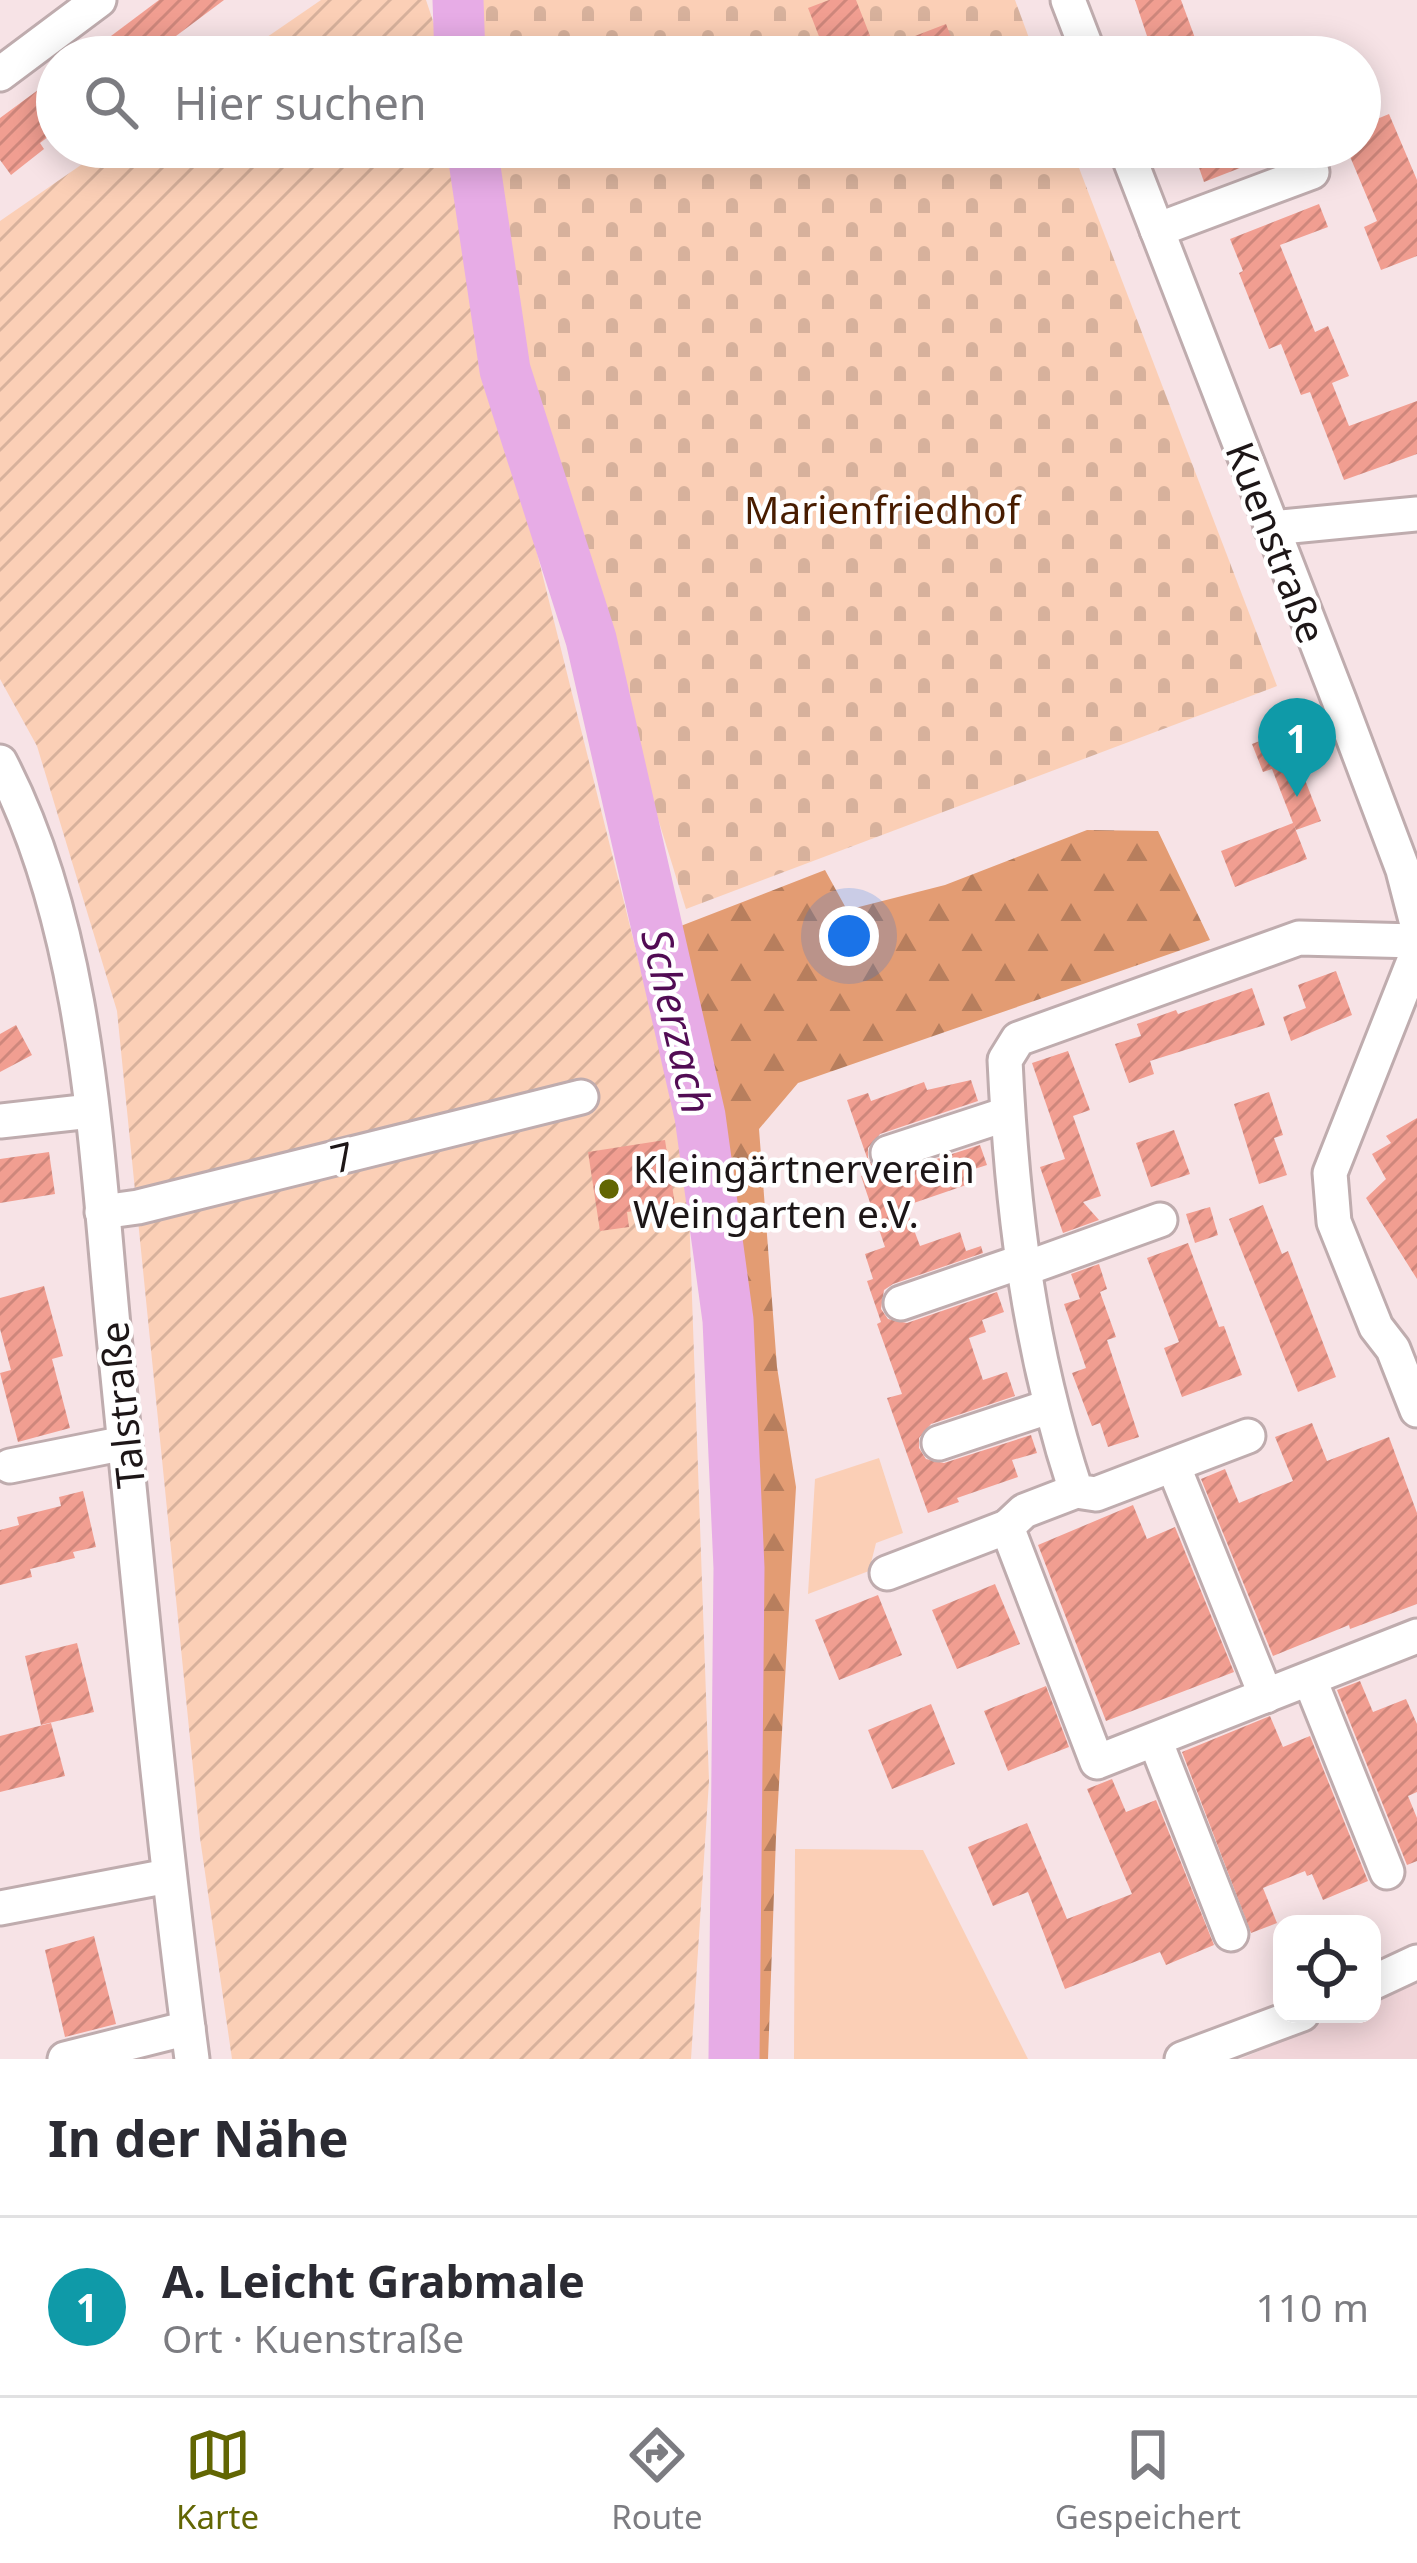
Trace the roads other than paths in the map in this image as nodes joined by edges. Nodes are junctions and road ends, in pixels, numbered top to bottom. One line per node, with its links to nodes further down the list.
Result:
1 (99, 0): 3 (street)
2 (1068, 0): 4 (street)
3 (51, 36)
4 (1082, 36)
5 (36, 47): 6 (street)
6 (0, 74)
7 (1133, 168): 9 (street, Kuenstraße)
8 (1312, 172): 9 (street)
9 (1156, 230): 11 (street, Kuenstraße)
10 (1417, 514): 11 (street)
11 (1271, 528): 13 (street, Kuenstraße)
12 (2, 770): 17 (street, Talstraße)
13 (1417, 924)
14 (1417, 941): 18 (street)
15 (1417, 952): 26 (street)
16 (580, 1097): 21 (street, 7)
17 (91, 1111): 19 (street); 21 (street, Talstraße)
18 (1007, 1114): 20 (street); 23 (street)
19 (0, 1121)
20 (888, 1153)
21 (102, 1212): 28 (street, Talstraße)
22 (1160, 1220): 23 (street)
23 (1023, 1265): 24 (street); 25 (street)
24 (901, 1303)
25 (1048, 1406): 29 (street); 32 (street)
26 (1417, 1410)
27 (1248, 1436): 30 (street)
28 (125, 1443): 31 (street); 40 (street, Talstraße)
29 (939, 1443)
30 (1173, 1465): 32 (street); 37 (street)
31 (10, 1466)
32 (1076, 1491): 33 (street)
33 (1007, 1527): 34 (street); 38 (street)
34 (887, 1573)
35 (1417, 1636): 36 (street)
36 (1310, 1679): 37 (street); 39 (street)
37 (1266, 1696): 38 (street)
38 (1155, 1740): 42 (street)
39 (1387, 1873)
40 (168, 1876): 41 (street); 46 (street, Talstraße)
41 (0, 1908)
42 (1231, 1934)
43 (1417, 1962): 44 (street)
44 (1381, 1979)
45 (1278, 2023): 48 (street)
46 (189, 2043): 47 (street)
47 (65, 2059)
48 (1182, 2059)

